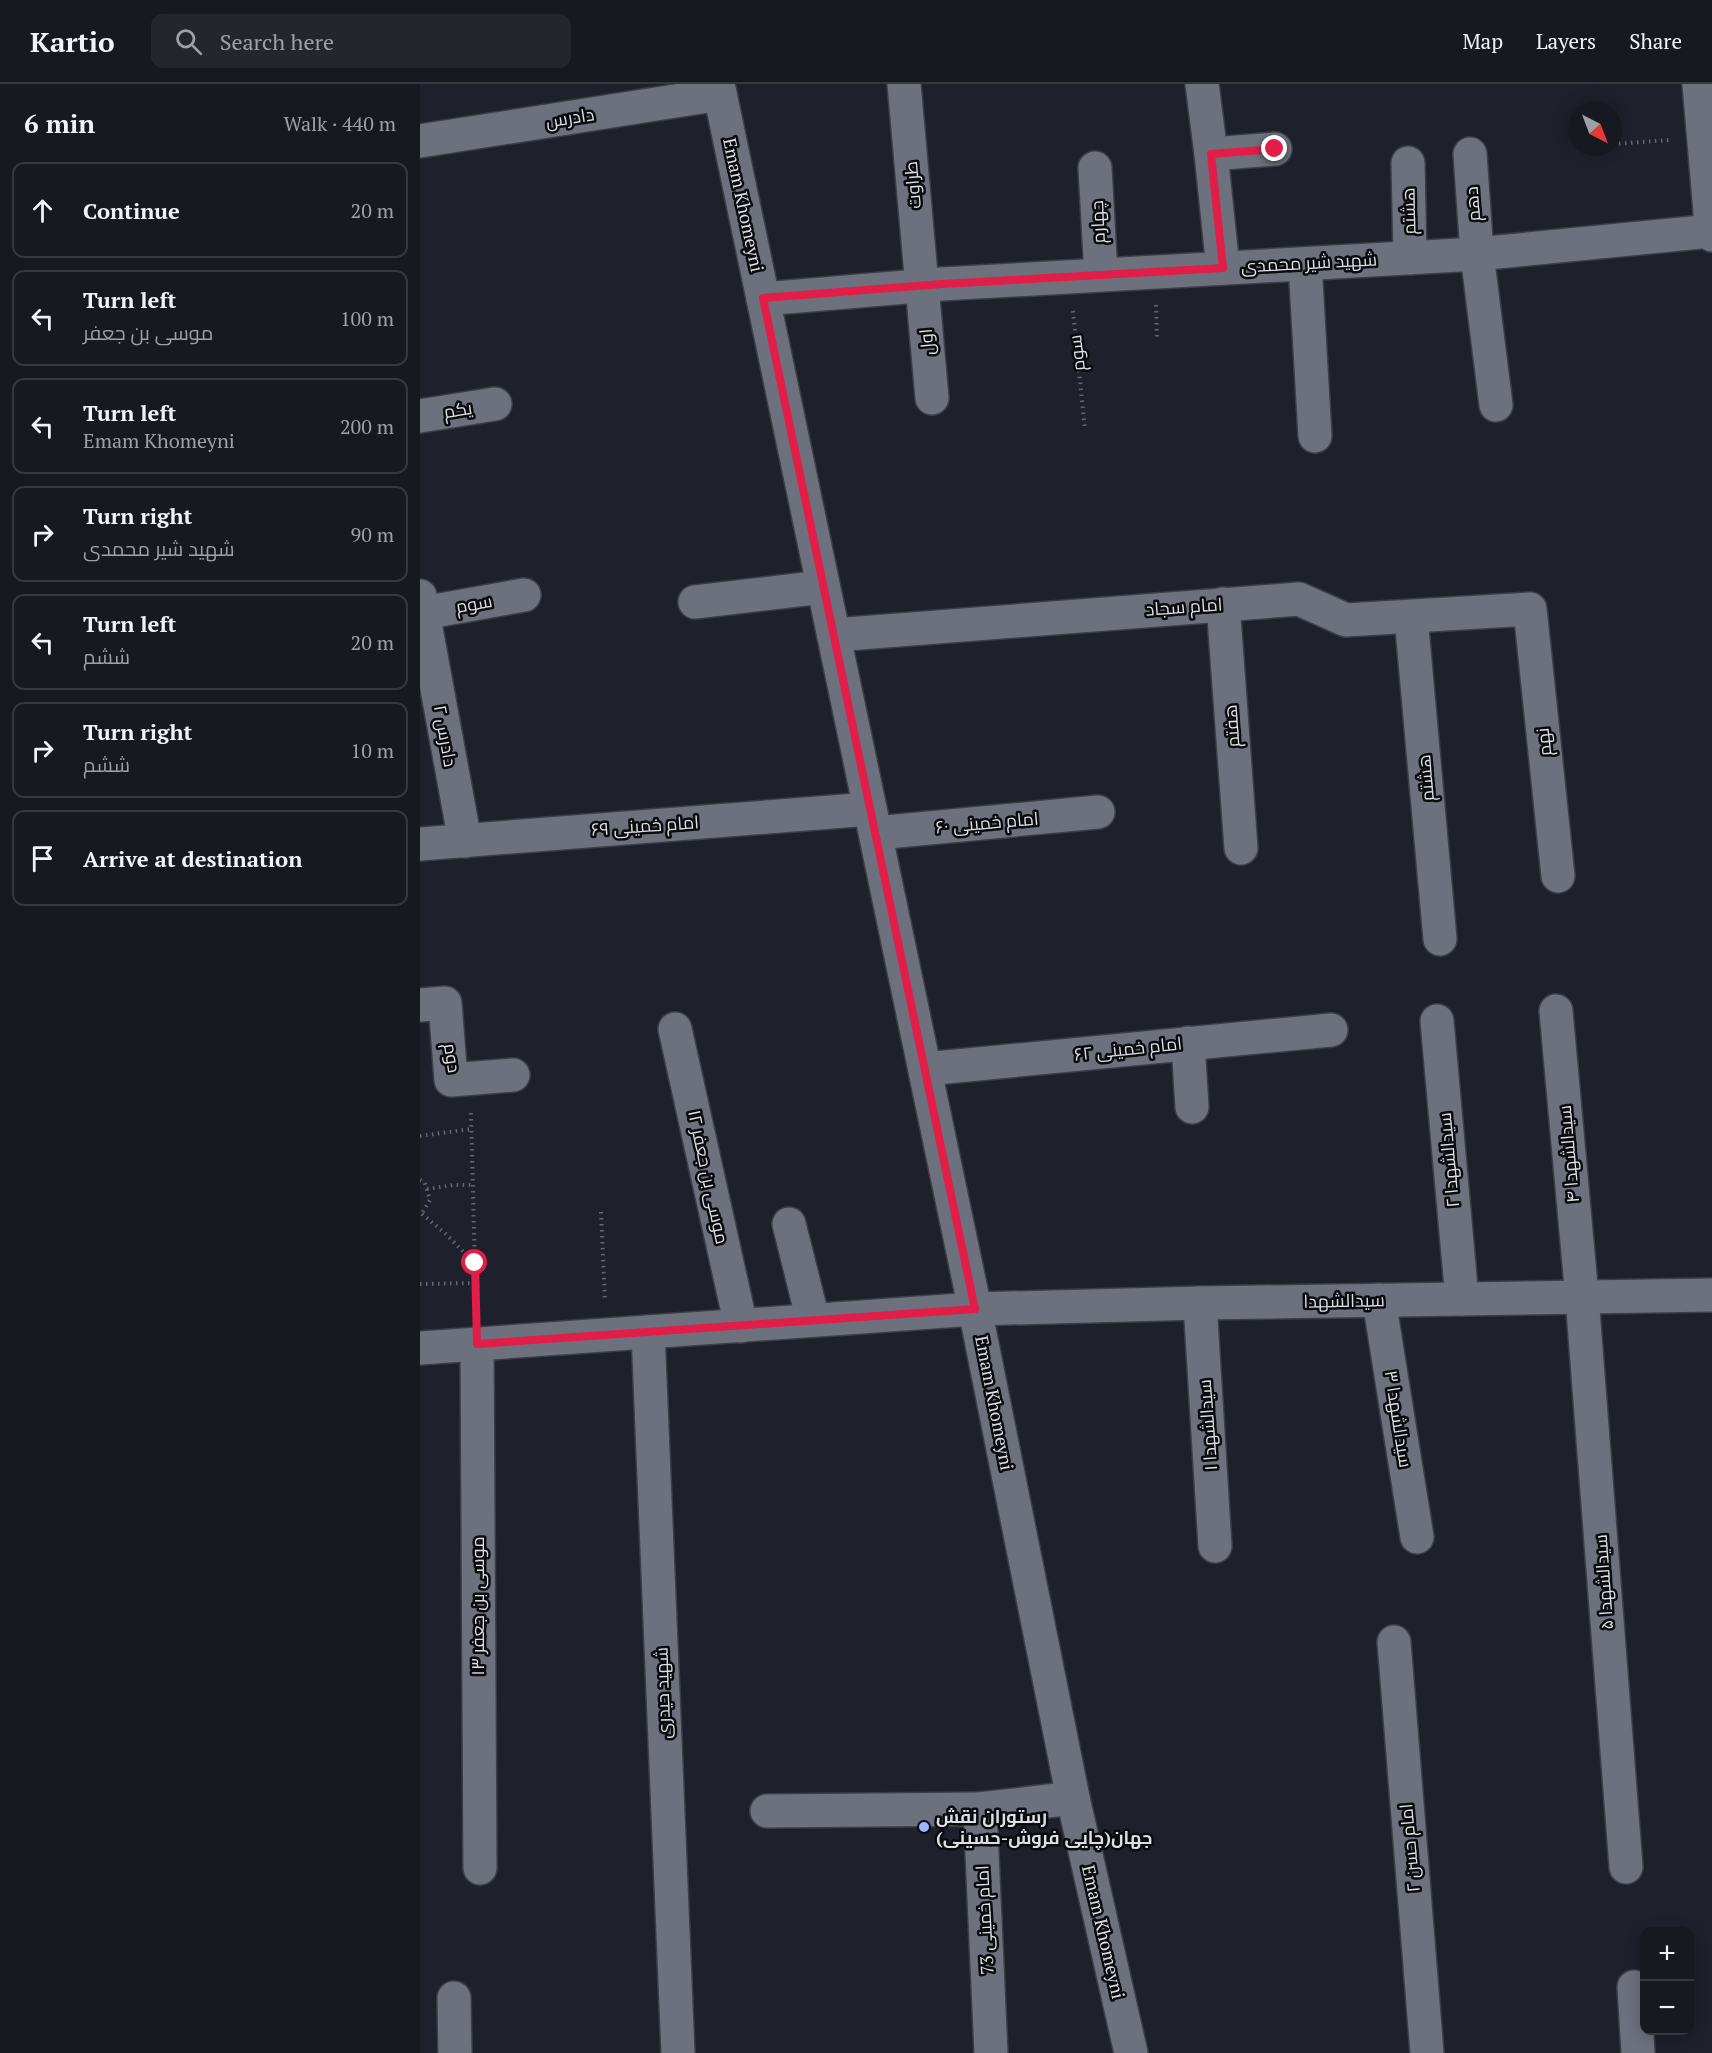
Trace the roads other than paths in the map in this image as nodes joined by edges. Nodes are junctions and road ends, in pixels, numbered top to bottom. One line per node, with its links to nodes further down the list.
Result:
1 (904, 84): 17 (street, طراوت)
2 (1202, 84): 7 (street)
3 (1699, 84): 11 (street)
4 (719, 89): 5 (street, دادرس); 18 (street, Emam Khomeyni)
5 (420, 141)
6 (1275, 149): 7 (street)
7 (1211, 154): 15 (street)
8 (1470, 154): 12 (street, دهم)
9 (1408, 163): 13 (street, هشتم)
10 (1095, 168): 16 (street, چهارم)
11 (1712, 233): 12 (street, شهید شیر محمدی)
12 (1477, 254): 13 (street, شهید شیر محمدی); 21 (street)
13 (1410, 258): 14 (street, شهید شیر محمدی)
14 (1305, 264): 15 (street, شهید شیر محمدی); 23 (street)
15 (1223, 268): 16 (street, شهید شیر محمدی)
16 (1085, 276): 17 (street, شهید شیر محمدی)
17 (922, 286): 18 (street, شهید شیر محمدی); 19 (street, اول)
18 (763, 298): 24 (street, Emam Khomeyni)
19 (932, 398)
20 (495, 404): 22 (street, یکم)
21 (1496, 405)
22 (420, 416)
23 (1315, 436)
24 (823, 587): 26 (street); 31 (street, Emam Khomeyni)
25 (525, 595): 28 (street, سوم)
26 (695, 602)
27 (1223, 604): 30 (street, امام سجاد); 31 (street, امام سجاد); 37 (street, هفتم)
28 (422, 605): 32 (street, دادرس ۲)
29 (1530, 609): 30 (street, امام سجاد); 38 (street, نهم)
30 (1411, 617): 39 (street, هشتم)
31 (834, 635): 34 (street, Emam Khomeyni)
32 (433, 745): 35 (street, دادرس ۲)
33 (1098, 812): 34 (street, امام خمینی ۶۰)
34 (873, 821): 35 (street, امام خمینی ۶۹); 46 (street, Emam Khomeyni)
35 (465, 840): 36 (street, امام خمینی ۶۹)
36 (420, 844)
37 (1241, 848)
38 (1558, 876)
39 (1440, 939)
40 (420, 1005): 47 (street, دوم)
41 (1556, 1011): 51 (street, سیدالشهدا ۴)
42 (1437, 1021): 52 (street, سیدالشهدا ۲)
43 (675, 1029): 57 (street, موسی بن جعفر ۱۲)
44 (1331, 1030): 45 (street, امام خمینی ۶۲)
45 (1188, 1043): 46 (street, امام خمینی ۶۲); 48 (street)
46 (925, 1069): 55 (street, Emam Khomeyni)
47 (513, 1075)
48 (1192, 1107)
49 (789, 1224): 56 (street)
50 (1712, 1295): 51 (street, سیدالشهدا)
51 (1581, 1297): 52 (street, سیدالشهدا); 67 (street, سیدالشهدا ۵)
52 (1462, 1299): 53 (street, سیدالشهدا)
53 (1379, 1300): 54 (street, سیدالشهدا); 61 (street, سیدالشهدا ۳)
54 (1200, 1303): 55 (street, سیدالشهدا); 62 (street, سیدالشهدا ۱)
55 (975, 1309): 56 (street, سیدالشهدا); 64 (street, Emam Khomeyni)
56 (813, 1320): 57 (street, سیدالشهدا)
57 (741, 1326): 58 (street, سیدالشهدا)
58 (648, 1332): 59 (street, سیدالشهدا); 72 (street, شهید حیدری)
59 (477, 1344): 60 (street, سیدالشهدا); 68 (street, موسی بن جعفر ۱۳)
60 (420, 1348)
61 (1417, 1537)
62 (1215, 1546)
63 (1394, 1642): 75 (street, امام حسن ۲)
64 (1073, 1798): 65 (street); 74 (street, Emam Khomeyni)
65 (980, 1809): 66 (street); 73 (street, امام خمینی 73)
66 (767, 1811)
67 (1626, 1867)
68 (480, 1868)
69 (1634, 1987): 76 (street)
70 (454, 1998): 71 (street)
71 (455, 2053)
72 (678, 2053)
73 (991, 2053)
74 (1131, 2053)
75 (1427, 2053)
76 (1638, 2053)

